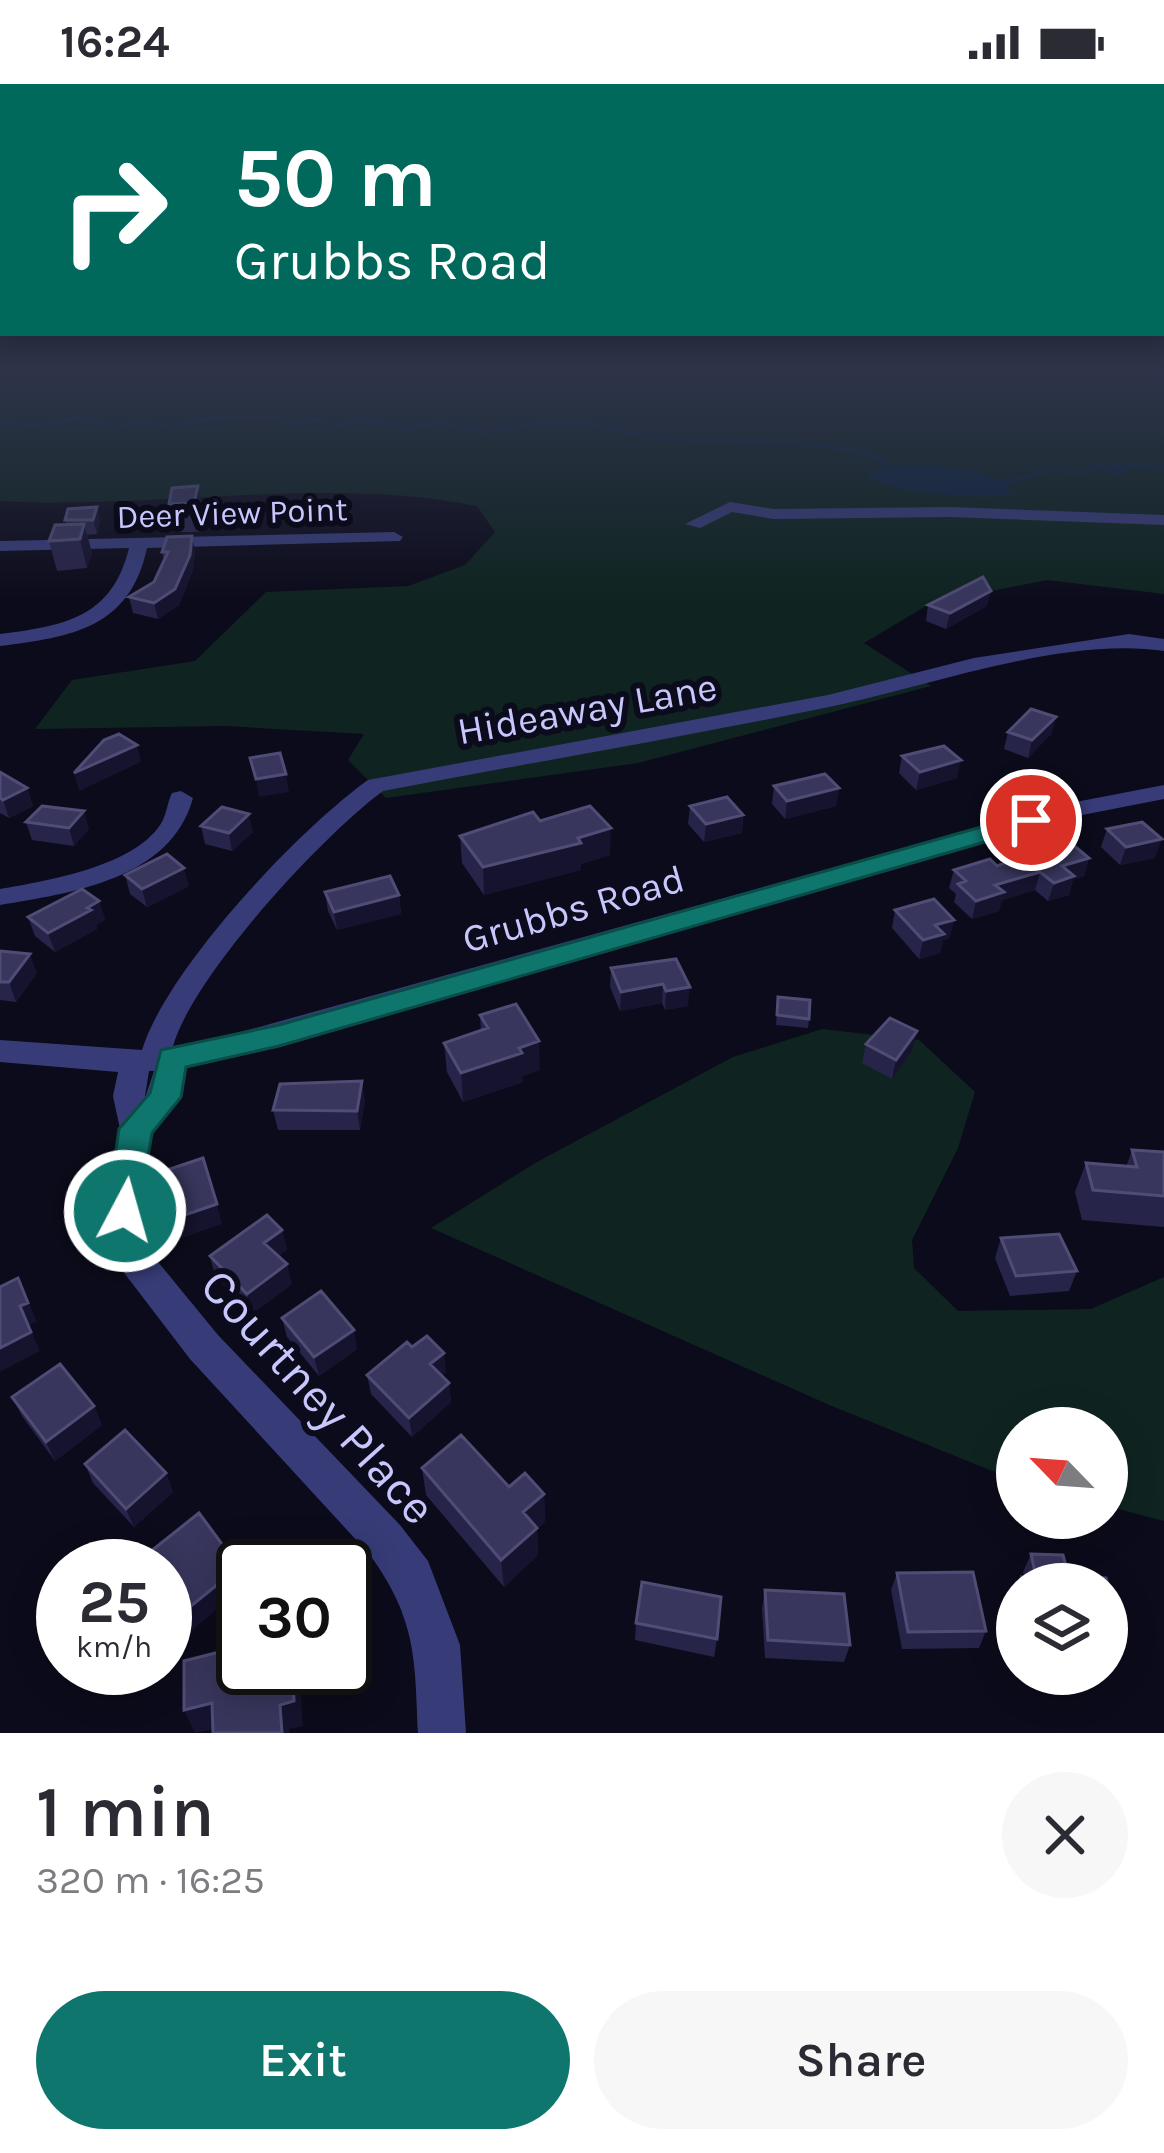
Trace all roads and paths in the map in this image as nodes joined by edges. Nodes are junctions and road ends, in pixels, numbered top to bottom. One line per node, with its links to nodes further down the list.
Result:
1 (1164, 520): 2 (street)
2 (694, 524)
3 (394, 537): 4 (street, Deer View Point)
4 (139, 544): 5 (street, Deer View Point); 6 (street)
5 (0, 546)
6 (0, 640)
7 (1164, 645): 12 (street, Hideaway Lane)
8 (1164, 792): 12 (street, Grubbs Road)
9 (181, 798): 10 (street)
10 (0, 897)
11 (0, 1051): 12 (street, Grubbs Road)
12 (153, 1060): 13 (street, Courtney Place)
13 (442, 1733)

